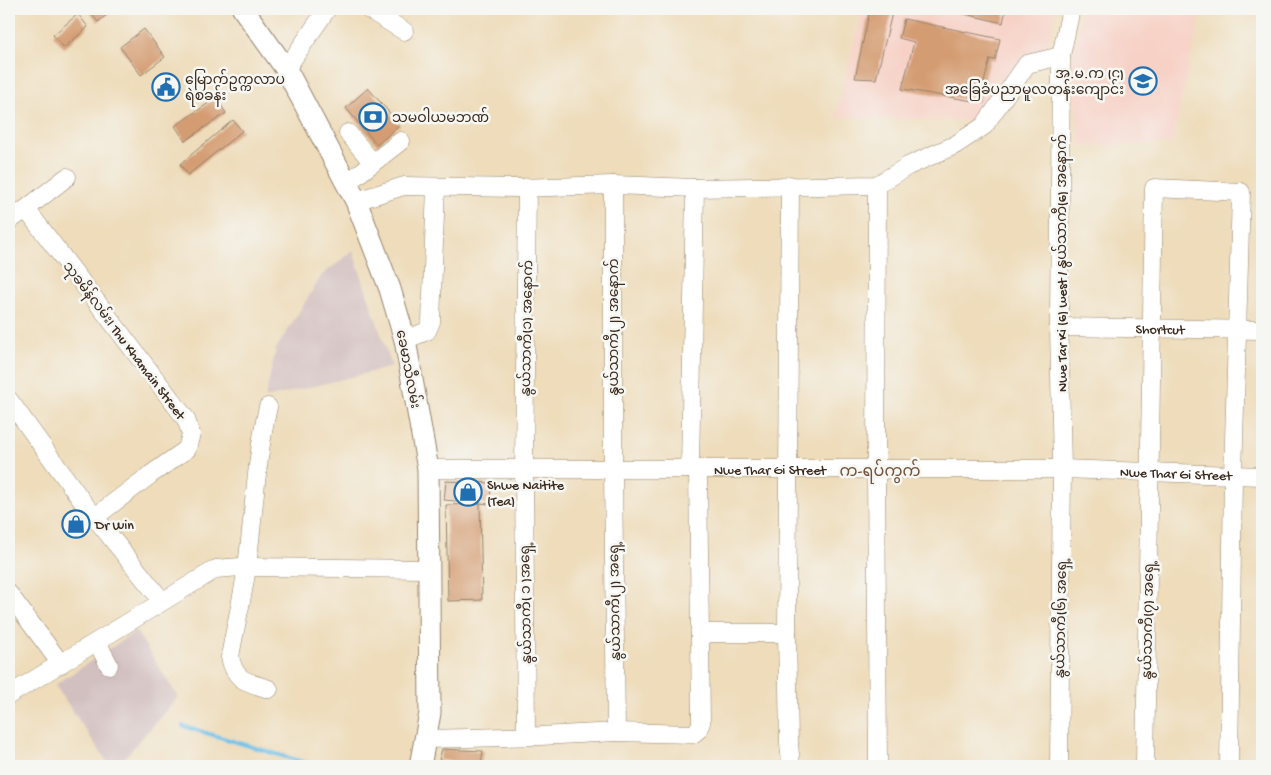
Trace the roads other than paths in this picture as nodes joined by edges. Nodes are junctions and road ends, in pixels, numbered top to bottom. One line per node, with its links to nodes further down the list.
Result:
1 (243, 9): 7 (main road, ခေမာသီလမ်း)
2 (327, 9): 7 (street)
3 (368, 9): 5 (street)
4 (1071, 9): 6 (street, Nwe Tar Ki (6) west / နွယ်သာကီ(6) အနောက်)
5 (404, 31)
6 (1061, 56): 14 (street); 21 (street, Nwe Tar Ki (6) west / နွယ်သာကီ(6) အနောက်)
7 (286, 69): 18 (main road, ခေမာသီလမ်း)
8 (348, 134): 10 (street)
9 (401, 141): 10 (street)
10 (373, 163): 18 (street)
11 (66, 177): 19 (street)
12 (613, 185): 15 (street); 17 (street); 31 (street, နွယ်သာကီ(၂) အနောက်)
13 (790, 185): 14 (street); 17 (street); 34 (street)
14 (877, 185): 28 (street)
15 (527, 186): 16 (street); 30 (street, နွယ်သာကီ(၁) အနောက်)
16 (436, 187): 18 (street); 25 (street)
17 (695, 188): 32 (street)
18 (352, 192): 25 (main road, ခေမာသီလမ်း)
19 (26, 209): 20 (street); 38 (street, သုခမိန်လမ်း၊ Thu Khamain Street)
20 (9, 221)
21 (1059, 327): 22 (street, Shortcut); 33 (street, Nwe Tar Ki (6) west / နွယ်သာကီ(6) အနောက်)
22 (1152, 328): 24 (street, Shortcut); 24 (street, နွယ်သာကီ(၇) အရှေ့); 35 (street, နွယ်သာကီ(၇) အရှေ့)
23 (1262, 330): 24 (street, Shortcut)
24 (1238, 331): 36 (street)
25 (405, 340): 29 (main road, ခေမာသီလမ်း)
26 (9, 400): 38 (street)
27 (268, 407): 39 (street)
28 (876, 468): 33 (street, Nwe Thar Gi Street); 34 (street, Nwe Thar Gi Street); 55 (street)
29 (428, 469): 30 (street, Nwe Thar Gi Street); 40 (main road, ခေမာသီလမ်း)
30 (524, 469): 31 (street, Nwe Thar Gi Street); 51 (street, နွယ်သာကီ( ၁ )အရှေ့)
31 (613, 469): 32 (street, Nwe Thar Gi Street); 50 (street, နွယ်သာကီ(၂) အရှေ့)
32 (694, 469): 34 (street, Nwe Thar Gi Street); 43 (street)
33 (1062, 469): 35 (street, Nwe Thar Gi Street); 56 (street, နွယ်သာကီ(၆) အရှေ့)
34 (789, 470): 44 (street)
35 (1150, 473): 36 (street, Nwe Thar Gi Street); 57 (street, နွယ်သာကီ(၇) အရှေ့)
36 (1233, 476): 37 (street, Nwe Thar Gi Street); 58 (street)
37 (1262, 476)
38 (95, 517): 42 (street)
39 (243, 567): 40 (street); 42 (street); 48 (street)
40 (429, 569): 52 (main road, ခေမာသီလမ်း)
41 (9, 594): 46 (street)
42 (162, 602): 45 (street)
43 (701, 633): 44 (street); 50 (street)
44 (787, 633): 54 (street)
45 (97, 642): 46 (street); 47 (street)
46 (61, 664): 49 (street)
47 (110, 665)
48 (270, 688)
49 (9, 695)
50 (616, 732): 51 (street)
51 (526, 736): 52 (street)
52 (426, 739): 53 (main road, ခေမာသီလမ်း)
53 (420, 766)
54 (791, 766)
55 (878, 766)
56 (1059, 766)
57 (1146, 766)
58 (1228, 766)

